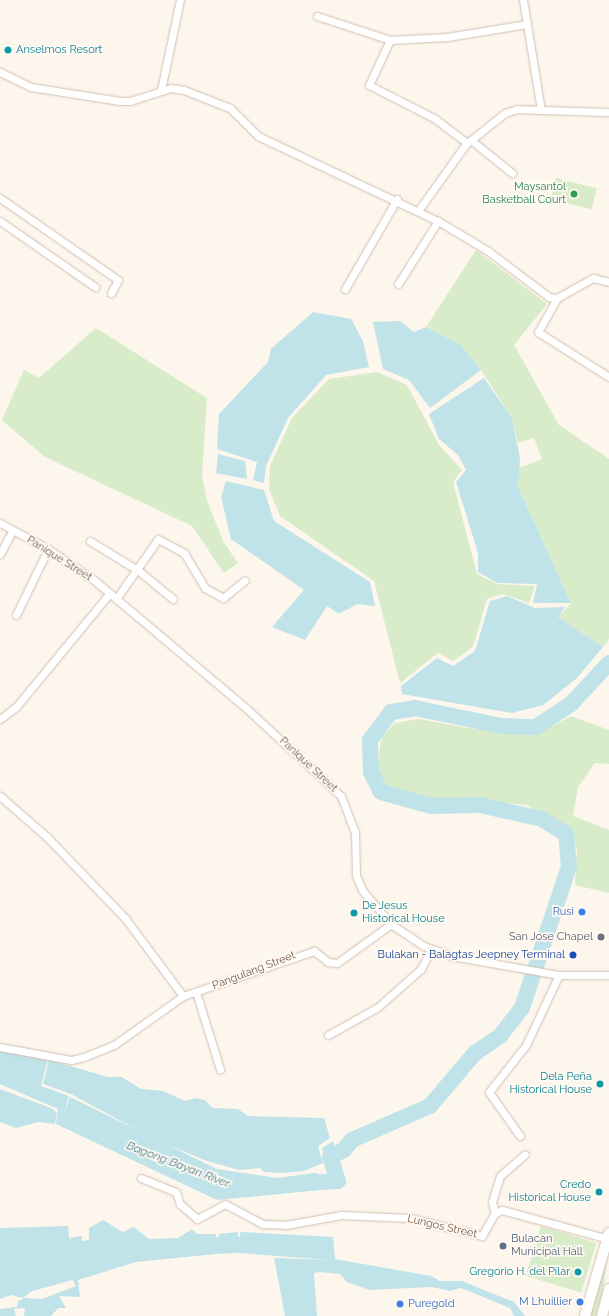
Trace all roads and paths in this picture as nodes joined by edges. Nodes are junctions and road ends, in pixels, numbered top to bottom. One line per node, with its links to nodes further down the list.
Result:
1 (180, 0): 7 (street)
2 (523, 0): 4 (street)
3 (317, 16): 5 (street)
4 (527, 24): 5 (street); 8 (street)
5 (390, 40): 10 (street)
6 (0, 72): 7 (street)
7 (161, 90): 13 (street)
8 (541, 110): 9 (street); 10 (street)
9 (609, 112)
10 (469, 142): 11 (street); 14 (street)
11 (512, 173)
12 (0, 198): 21 (street)
13 (397, 199): 14 (street); 20 (street)
14 (418, 211): 16 (street)
15 (0, 221): 19 (street)
16 (438, 221): 18 (street); 22 (street)
17 (609, 282): 22 (street)
18 (398, 284)
19 (95, 286)
20 (345, 289)
21 (111, 294)
22 (557, 298): 23 (street)
23 (609, 377)
24 (0, 523): 25 (street, Panique Street)
25 (13, 530): 27 (street, Panique Street); 28 (street)
26 (90, 541): 29 (street)
27 (48, 549): 31 (street, Panique Street); 34 (street)
28 (0, 554)
29 (139, 571): 30 (street); 32 (street); 33 (street)
30 (245, 580)
31 (109, 594): 32 (street, Panique Street); 35 (street)
32 (116, 599): 37 (street, Panique Street)
33 (173, 599)
34 (16, 615)
35 (0, 719)
36 (0, 796): 42 (street)
37 (391, 924): 38 (street, Panique Street); 41 (street, Pangulang Street)
38 (431, 949): 39 (street, Panique Street); 43 (street)
39 (559, 975): 40 (street, Panique Street); 46 (street)
40 (609, 975)
41 (196, 992): 42 (street, Pangulang Street); 45 (street)
42 (183, 996): 44 (street, Pangulang Street)
43 (328, 1035)
44 (0, 1047)
45 (220, 1069)
46 (520, 1136)
47 (525, 1154): 49 (street)
48 (141, 1178): 49 (street, Lungos Street)
49 (495, 1213): 50 (street)
50 (609, 1238): 51 (main road)
51 (590, 1294): 52 (main road); 53 (main road)
52 (608, 1294): 54 (main road)
53 (585, 1316)
54 (602, 1316)

